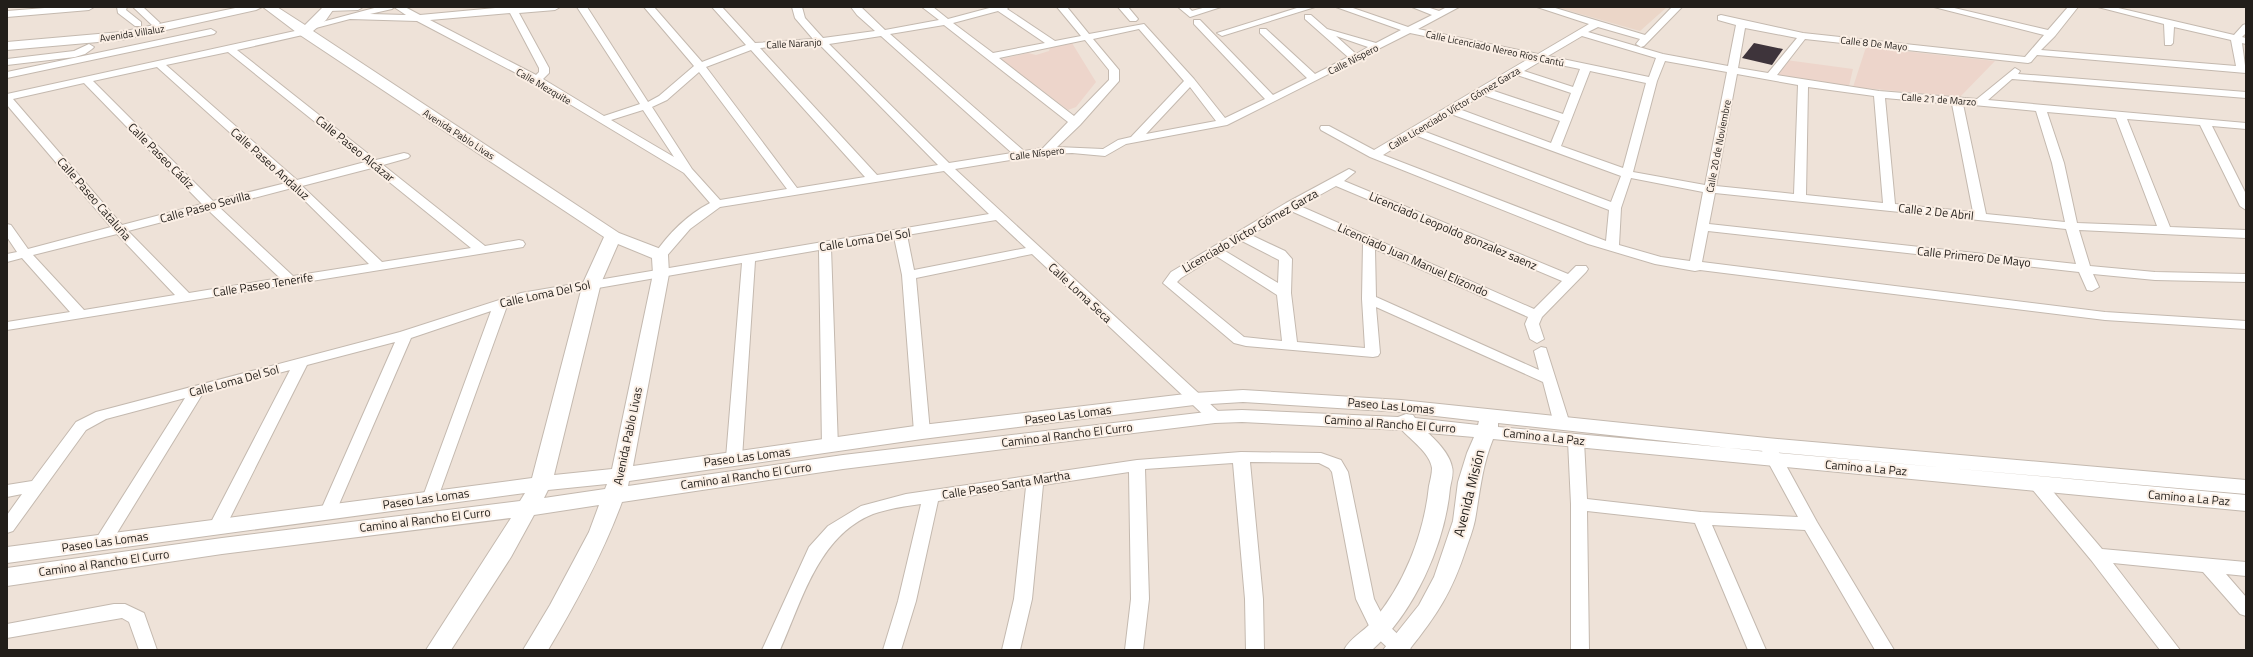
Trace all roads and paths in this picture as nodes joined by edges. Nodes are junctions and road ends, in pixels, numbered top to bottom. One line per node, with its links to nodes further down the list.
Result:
1 (89, 7): 28 (street)
2 (122, 7): 49 (street)
3 (138, 7): 47 (street)
4 (222, 7): 47 (street, Avenida Villaluz)
5 (358, 7): 30 (street)
6 (389, 7): 37 (street)
7 (398, 7): 39 (street, Calle Mezquite)
8 (555, 7): 33 (street)
9 (582, 7): 103 (street)
10 (649, 7): 81 (street)
11 (717, 7): 68 (street)
12 (797, 7): 64 (street, Calle Loma Seca)
13 (856, 7): 55 (street)
14 (927, 7): 41 (street)
15 (1001, 7): 41 (street, Calle Naranjo); 67 (street)
16 (1062, 7): 60 (street)
17 (1123, 7): 43 (street)
18 (1183, 7): 19 (street)
19 (1216, 7)
20 (1341, 7): 52 (street, Calle Licenciado Nereo Ríos Cantú)
21 (1417, 7): 36 (street)
22 (1454, 7): 36 (street, Calle Níspero)
23 (1542, 7): 34 (street)
24 (1677, 7): 61 (street)
25 (1939, 7): 58 (street)
26 (2073, 7): 58 (street)
27 (2103, 7): 44 (street)
28 (53, 8): 35 (street)
29 (249, 8): 47 (street, Avenida Villaluz)
30 (328, 8): 50 (street)
31 (1302, 8): 56 (street)
32 (278, 9): 50 (street, Avenida Pablo Livas)
33 (512, 9): 39 (street); 91 (street)
34 (1560, 9): 45 (street); 61 (street)
35 (7, 14)
36 (1440, 14): 52 (street, Calle Níspero)
37 (352, 17): 39 (street); 50 (street)
38 (1308, 17): 51 (street)
39 (419, 18): 91 (street, Calle Mezquite)
40 (1722, 18): 46 (street, Calle 8 De Mayo)
41 (946, 22): 55 (street, Calle Naranjo); 75 (street)
42 (1197, 22): 100 (street)
43 (1137, 23): 60 (street); 92 (street)
44 (2169, 23): 63 (street); 66 (street)
45 (1597, 24): 57 (street, Calle Licenciado Víctor Gómez Garza); 61 (street)
46 (1740, 24): 62 (street, Calle 8 De Mayo); 85 (street, Calle 20 de Noviembre)
47 (158, 26): 49 (street, Avenida Villaluz)
48 (2246, 27): 63 (street)
49 (142, 28): 59 (street, Avenida Villaluz); 69 (street, Avenida Villaluz)
50 (308, 29): 72 (street); 147 (street, Avenida Pablo Livas)
51 (1323, 29): 71 (street); 78 (street)
52 (1409, 30): 71 (street, Calle Níspero); 76 (street, Calle Licenciado Nereo Ríos Cantú)
53 (1263, 31): 89 (street)
54 (211, 32): 86 (street)
55 (884, 33): 64 (street, Calle Naranjo); 118 (street)
56 (1222, 33)
57 (1581, 33): 73 (street, Calle 21 de Marzo); 76 (street, Calle Licenciado Víctor Gómez Garza)
58 (2052, 34): 74 (street)
59 (7, 35)
60 (1087, 36): 67 (street); 110 (street)
61 (1648, 36): 73 (street)
62 (1803, 36): 74 (street, Calle 8 De Mayo); 88 (street)
63 (2236, 39): 65 (street); 83 (street)
64 (822, 41): 68 (street, Calle Naranjo); 122 (street, Calle Loma Seca)
65 (2246, 41)
66 (2168, 43)
67 (1053, 44): 75 (street)
68 (752, 45): 81 (street, Calle Naranjo); 126 (street)
69 (7, 46)
70 (89, 46): 79 (street)
71 (1377, 47): 78 (street, Calle Níspero)
72 (229, 48): 80 (street); 121 (street, Calle Paseo Alcázar)
73 (1635, 50): 77 (street, Calle 21 de Marzo)
74 (2031, 56): 83 (street, Calle 8 De Mayo); 87 (street)
75 (990, 57): 110 (street)
76 (1540, 57): 82 (street, Calle Licenciado Nereo Ríos Cantú); 84 (street, Calle Licenciado Víctor Gómez Garza)
77 (1662, 57): 85 (street, Calle 21 de Marzo); 93 (street)
78 (1355, 58): 89 (street, Calle Níspero)
79 (7, 62)
80 (158, 63): 90 (street); 128 (street, Calle Paseo Andaluz)
81 (700, 66): 103 (street, Calle Naranjo); 130 (street)
82 (1586, 67): 93 (street, Calle Licenciado Nereo Ríos Cantú); 96 (street)
83 (2244, 69)
84 (1516, 71): 95 (street, Calle Licenciado Víctor Gómez Garza); 96 (street)
85 (1733, 71): 88 (street, Calle 21 de Marzo); 129 (street, Calle 20 de Noviembre)
86 (7, 75)
87 (2010, 76): 98 (street); 102 (street)
88 (1770, 77): 94 (street, Calle 21 de Marzo)
89 (1314, 79): 100 (street, Calle Níspero)
90 (85, 80): 99 (street); 133 (street, Calle Paseo Cádiz)
91 (537, 80): 108 (street, Calle Mezquite)
92 (1190, 81): 111 (street); 115 (street)
93 (1652, 81): 125 (street)
94 (1803, 83): 97 (street, Calle 21 de Marzo); 131 (street)
95 (1483, 91): 105 (street, Calle Licenciado Víctor Gómez Garza); 107 (street)
96 (1578, 92): 107 (street)
97 (1879, 94): 101 (street, Calle 21 de Marzo); 136 (street)
98 (2246, 95)
99 (7, 98): 143 (street, Calle Paseo Cataluña)
100 (1272, 100): 111 (street, Calle Níspero)
101 (1957, 101): 102 (street, Calle 21 de Marzo); 139 (street)
102 (1980, 102): 104 (street, Calle 21 de Marzo)
103 (647, 106): 108 (street, Calle Naranjo); 123 (street)
104 (2040, 108): 106 (street, Calle 21 de Marzo); 140 (street)
105 (1451, 110): 114 (street, Calle Licenciado Víctor Gómez Garza); 116 (street, Calle 2 De Abril)
106 (2120, 115): 109 (street, Calle 21 de Marzo); 144 (street)
107 (1566, 119): 116 (street)
108 (601, 120): 123 (street, Calle Mezquite)
109 (2204, 122): 112 (street, Calle 21 de Marzo); 135 (street)
110 (1076, 123): 117 (street)
111 (1223, 123): 115 (street, Calle Níspero)
112 (2246, 126)
113 (1324, 128): 119 (street)
114 (1414, 132): 119 (street, Calle Licenciado Víctor Gómez Garza); 137 (street)
115 (1136, 139): 117 (street, Calle Níspero)
116 (1555, 148): 125 (street, Calle 2 De Abril)
117 (1047, 151): 118 (street, Calle Níspero)
118 (1020, 154): 122 (street, Calle Níspero)
119 (1374, 155): 152 (street)
120 (404, 156): 121 (street, Calle Paseo Sevilla)
121 (375, 164): 128 (street, Calle Paseo Sevilla); 153 (street, Calle Paseo Alcázar)
122 (947, 168): 126 (street, Calle Níspero); 138 (street, Calle Loma Seca)
123 (688, 171): 132 (street)
124 (1350, 172): 127 (street, Licenciado Victor Gómez Garza)
125 (1627, 174): 129 (street, Calle 2 De Abril); 137 (street)
126 (874, 179): 130 (street, Calle Níspero)
127 (1336, 182): 134 (street, Licenciado Victor Gómez Garza); 167 (street, Licenciado Leopoldo gonzalez saenz)
128 (294, 184): 133 (street, Calle Paseo Sevilla); 160 (street, Calle Paseo Andaluz)
129 (1710, 189): 131 (street, Calle 2 De Abril); 141 (street, Calle 20 de Noviembre)
130 (794, 192): 132 (street, Calle Níspero)
131 (1800, 197): 136 (street, Calle 2 De Abril)
132 (718, 204): 157 (street, Calle Níspero)
133 (210, 206): 143 (street, Calle Paseo Sevilla); 168 (street, Calle Paseo Cádiz)
134 (1290, 206): 148 (street, Licenciado Victor Gómez Garza); 149 (street, Licenciado Juan Manuel Elizondo)
135 (2246, 206)
136 (1889, 207): 139 (street, Calle 2 De Abril)
137 (1615, 208): 152 (street)
138 (998, 216): 145 (street, Calle Loma Del Sol); 154 (street, Calle Loma Seca)
139 (1980, 216): 140 (street, Calle 2 De Abril)
140 (2070, 226): 144 (street, Calle 2 De Abril); 163 (street)
141 (1703, 227): 161 (street, Calle 20 de Noviembre); 163 (street, Calle Primero De Mayo)
142 (7, 228): 156 (street)
143 (120, 230): 156 (street, Calle Paseo Sevilla); 172 (street, Calle Paseo Cataluña)
144 (2165, 231): 146 (street, Calle 2 De Abril)
145 (900, 234): 151 (street, Calle Loma Del Sol); 165 (street)
146 (2246, 234)
147 (613, 236): 157 (street, Avenida Pablo Livas); 169 (street)
148 (1242, 236): 155 (street, Licenciado Victor Gómez Garza); 171 (street)
149 (1369, 241): 173 (street); 176 (street, Licenciado Juan Manuel Elizondo)
150 (519, 244): 153 (street, Calle Paseo Tenerife)
151 (826, 246): 159 (street, Calle Loma Del Sol); 192 (street)
152 (1612, 248): 161 (street)
153 (482, 250): 160 (street, Calle Paseo Tenerife)
154 (1035, 250): 165 (street); 184 (street, Calle Loma Seca)
155 (1216, 251): 171 (street); 180 (street, Licenciado Victor Gómez Garza)
156 (25, 254): 158 (street, Calle Paseo Sevilla); 175 (street)
157 (660, 255): 164 (street, Avenida Pablo Livas)
158 (7, 258)
159 (749, 260): 164 (street, Calle Loma Del Sol); 195 (street)
160 (380, 267): 168 (street, Calle Paseo Tenerife)
161 (1695, 267): 177 (street)
162 (1581, 269): 167 (street)
163 (2083, 270): 166 (street, Calle Primero De Mayo); 170 (street)
164 (660, 274): 169 (street, Calle Loma Del Sol); 200 (street, Avenida Pablo Livas)
165 (910, 275): 190 (street)
166 (2246, 278)
167 (1571, 280): 176 (street)
168 (290, 281): 172 (street, Calle Paseo Tenerife)
169 (592, 283): 174 (street, Calle Loma Del Sol); 199 (street)
170 (2092, 288)
171 (1284, 293): 180 (street)
172 (185, 297): 175 (street, Calle Paseo Tenerife)
173 (1369, 299): 180 (street); 182 (street)
174 (501, 302): 179 (street, Calle Loma Del Sol); 206 (street)
175 (80, 314): 178 (street, Calle Paseo Tenerife)
176 (1536, 315): 182 (street)
177 (2246, 324)
178 (7, 326)
179 (405, 336): 181 (street, Calle Loma Del Sol); 210 (street)
180 (1290, 345)
181 (300, 364): 183 (street, Calle Loma Del Sol); 213 (street)
182 (1550, 380): 188 (street)
183 (197, 391): 202 (street, Calle Loma Del Sol); 215 (street)
184 (1194, 399): 185 (street, Paseo Las Lomas); 186 (street, Calle Loma Seca); 190 (street, Paseo Las Lomas)
185 (1404, 415): 186 (street, Camino al Rancho El Curro); 187 (street, Camino al Rancho El Curro); 222 (street)
186 (1215, 417): 200 (street, Camino al Rancho El Curro)
187 (1488, 424): 189 (street, Camino a La Paz); 224 (street, Avenida Misión)
188 (1562, 424): 189 (street, Camino a La Paz); 193 (street, Camino a La Paz)
189 (1540, 429): 191 (street, Camino a La Paz)
190 (922, 432): 192 (street, Paseo Las Lomas)
191 (1576, 441): 193 (street, Camino a La Paz); 208 (street)
192 (830, 447): 195 (street, Paseo Las Lomas)
193 (1771, 452): 197 (street, Camino a La Paz); 212 (street)
194 (1241, 457): 196 (street, Calle Paseo Santa Martha); 222 (street, Calle Paseo Santa Martha); 232 (street)
195 (734, 458): 200 (street, Paseo Las Lomas)
196 (1137, 465): 198 (street, Calle Paseo Santa Martha); 231 (street)
197 (1946, 468): 201 (street, Camino a La Paz); 203 (street, Camino a La Paz)
198 (1035, 480): 205 (street, Calle Paseo Santa Martha); 230 (street)
199 (541, 484): 200 (street, Paseo Las Lomas); 206 (street, Paseo Las Lomas); 209 (street)
200 (617, 485): 209 (street, Camino al Rancho El Curro); 227 (street, Avenida Pablo Livas)
201 (2038, 485): 207 (street, Camino a La Paz); 216 (street)
202 (37, 486): 204 (street); 214 (street)
203 (2246, 487)
204 (7, 491)
205 (931, 496): 228 (street, Calle Paseo Santa Martha); 229 (street)
206 (430, 499): 210 (street, Paseo Las Lomas)
207 (2246, 503)
208 (1580, 504): 211 (street); 234 (street)
209 (528, 508): 220 (street, Camino al Rancho El Curro); 226 (street)
210 (328, 512): 213 (street, Paseo Las Lomas)
211 (1701, 518): 212 (street); 235 (street)
212 (1810, 524): 236 (street)
213 (218, 526): 215 (street, Paseo Las Lomas)
214 (7, 528)
215 (103, 542): 217 (street, Paseo Las Lomas)
216 (2097, 555): 218 (street); 237 (street)
217 (7, 556)
218 (2208, 565): 219 (street); 221 (street)
219 (2246, 569)
220 (7, 578)
221 (2246, 609)
222 (1380, 629): 224 (street); 233 (street)
223 (7, 630): 225 (street)
224 (1398, 649)
225 (148, 650)
226 (438, 650)
227 (534, 650)
228 (771, 650)
229 (892, 650)
230 (1011, 650)
231 (1134, 650)
232 (1255, 650)
233 (1356, 650)
234 (1580, 650)
235 (1757, 650)
236 (1885, 650)
237 (2171, 650)

